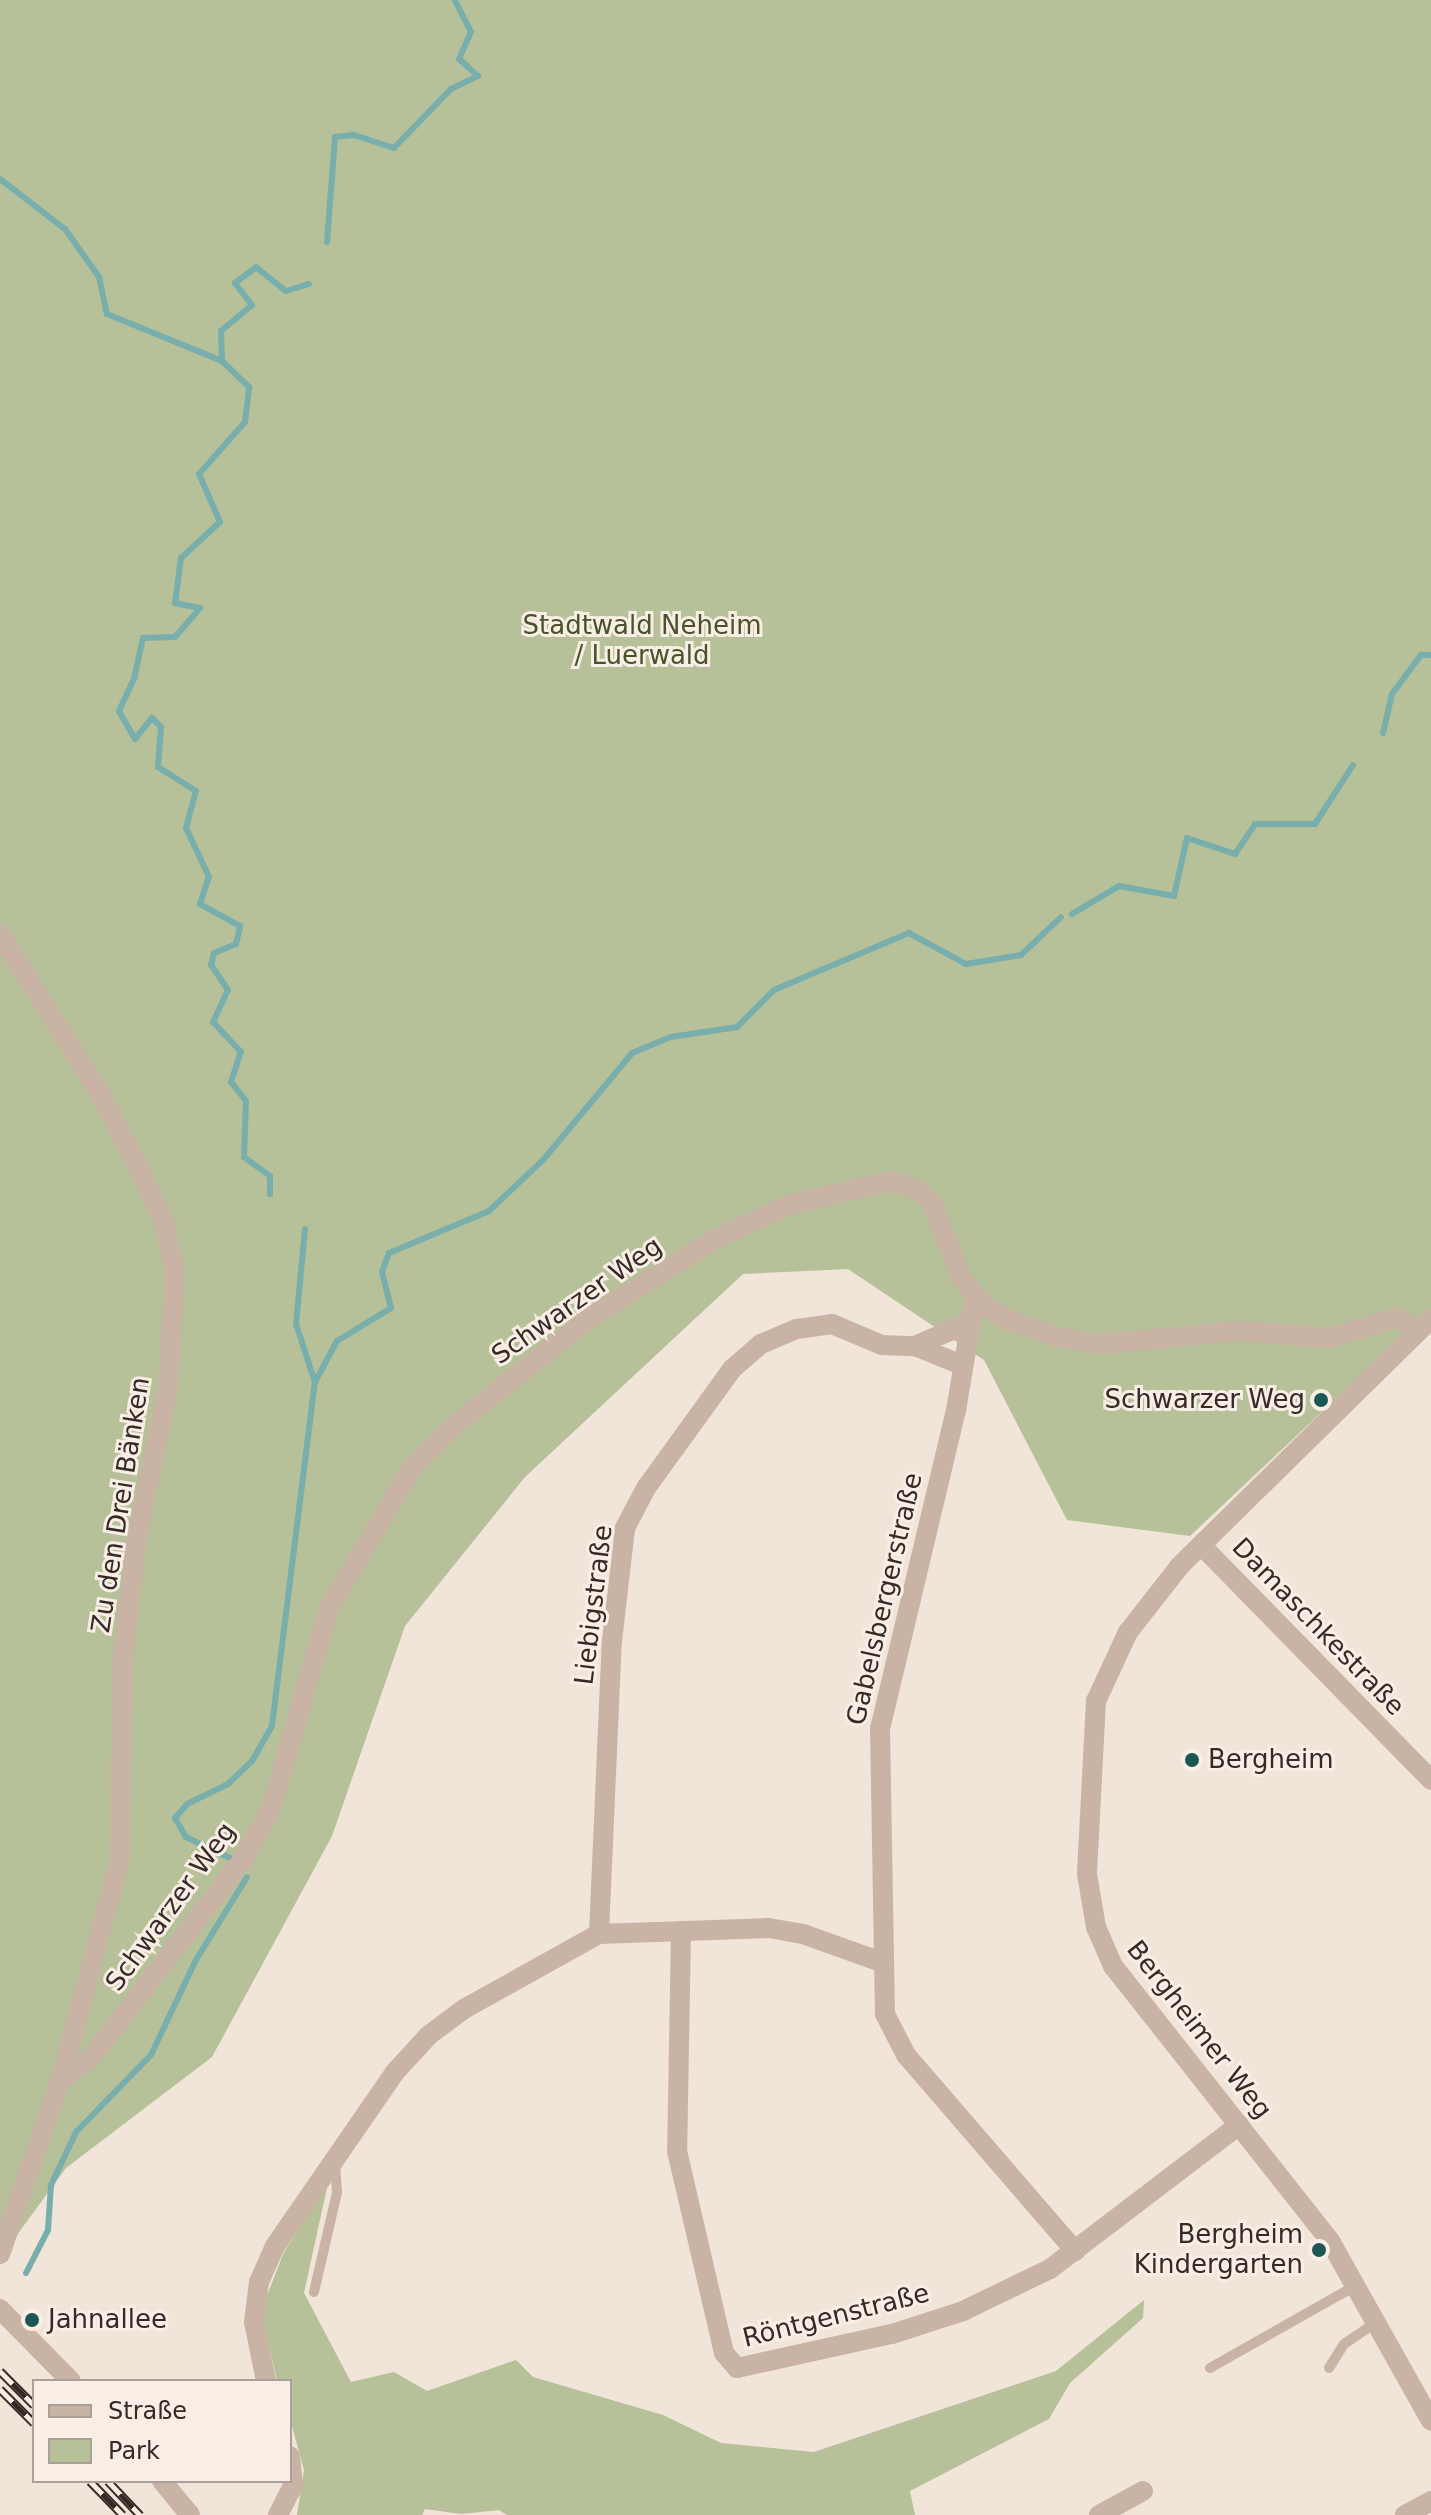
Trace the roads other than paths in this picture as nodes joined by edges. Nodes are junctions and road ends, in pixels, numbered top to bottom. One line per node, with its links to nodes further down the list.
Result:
1 (0, 934): 12 (street, Zu den Drei Bänken)
2 (975, 1297): 3 (street, Gabelsbergerstraße); 4 (street); 12 (street, Schwarzer Weg)
3 (970, 1322): 5 (street, Liebigstraße); 6 (street, Gabelsbergerstraße)
4 (1425, 1325): 7 (street, Bergheimer Weg)
5 (915, 1346): 6 (street, Liebigstraße); 10 (street, Liebigstraße)
6 (962, 1365): 11 (street, Gabelsbergerstraße)
7 (1201, 1545): 8 (street, Damaschkestraße); 13 (street, Bergheimer Weg)
8 (1431, 1780)
9 (681, 1931): 10 (street); 11 (street); 15 (street, Röntgenstraße)
10 (599, 1934): 14 (street)
11 (884, 1963): 15 (street, Gabelsbergerstraße)
12 (60, 2081): 16 (street, Zu den Drei Bänken)
13 (1239, 2125): 15 (street, Röntgenstraße); 17 (street, Bergheimer Weg)
14 (335, 2155): 18 (lane); 24 (street)
15 (1075, 2251)
16 (0, 2254)
17 (1357, 2285): 20 (street, Bergheimer Weg); 21 (lane)
18 (314, 2292)
19 (0, 2309): 23 (street)
20 (1377, 2322): 22 (lane); 25 (street, Bergheimer Weg)
21 (1210, 2368)
22 (1329, 2368)
23 (69, 2379)
24 (266, 2379)
25 (1431, 2421)
26 (292, 2475): 31 (street)
27 (164, 2483): 30 (street)
28 (1143, 2491): 32 (street)
29 (1431, 2501): 33 (street)
30 (190, 2515)
31 (278, 2515)
32 (1099, 2515)
33 (1405, 2515)

